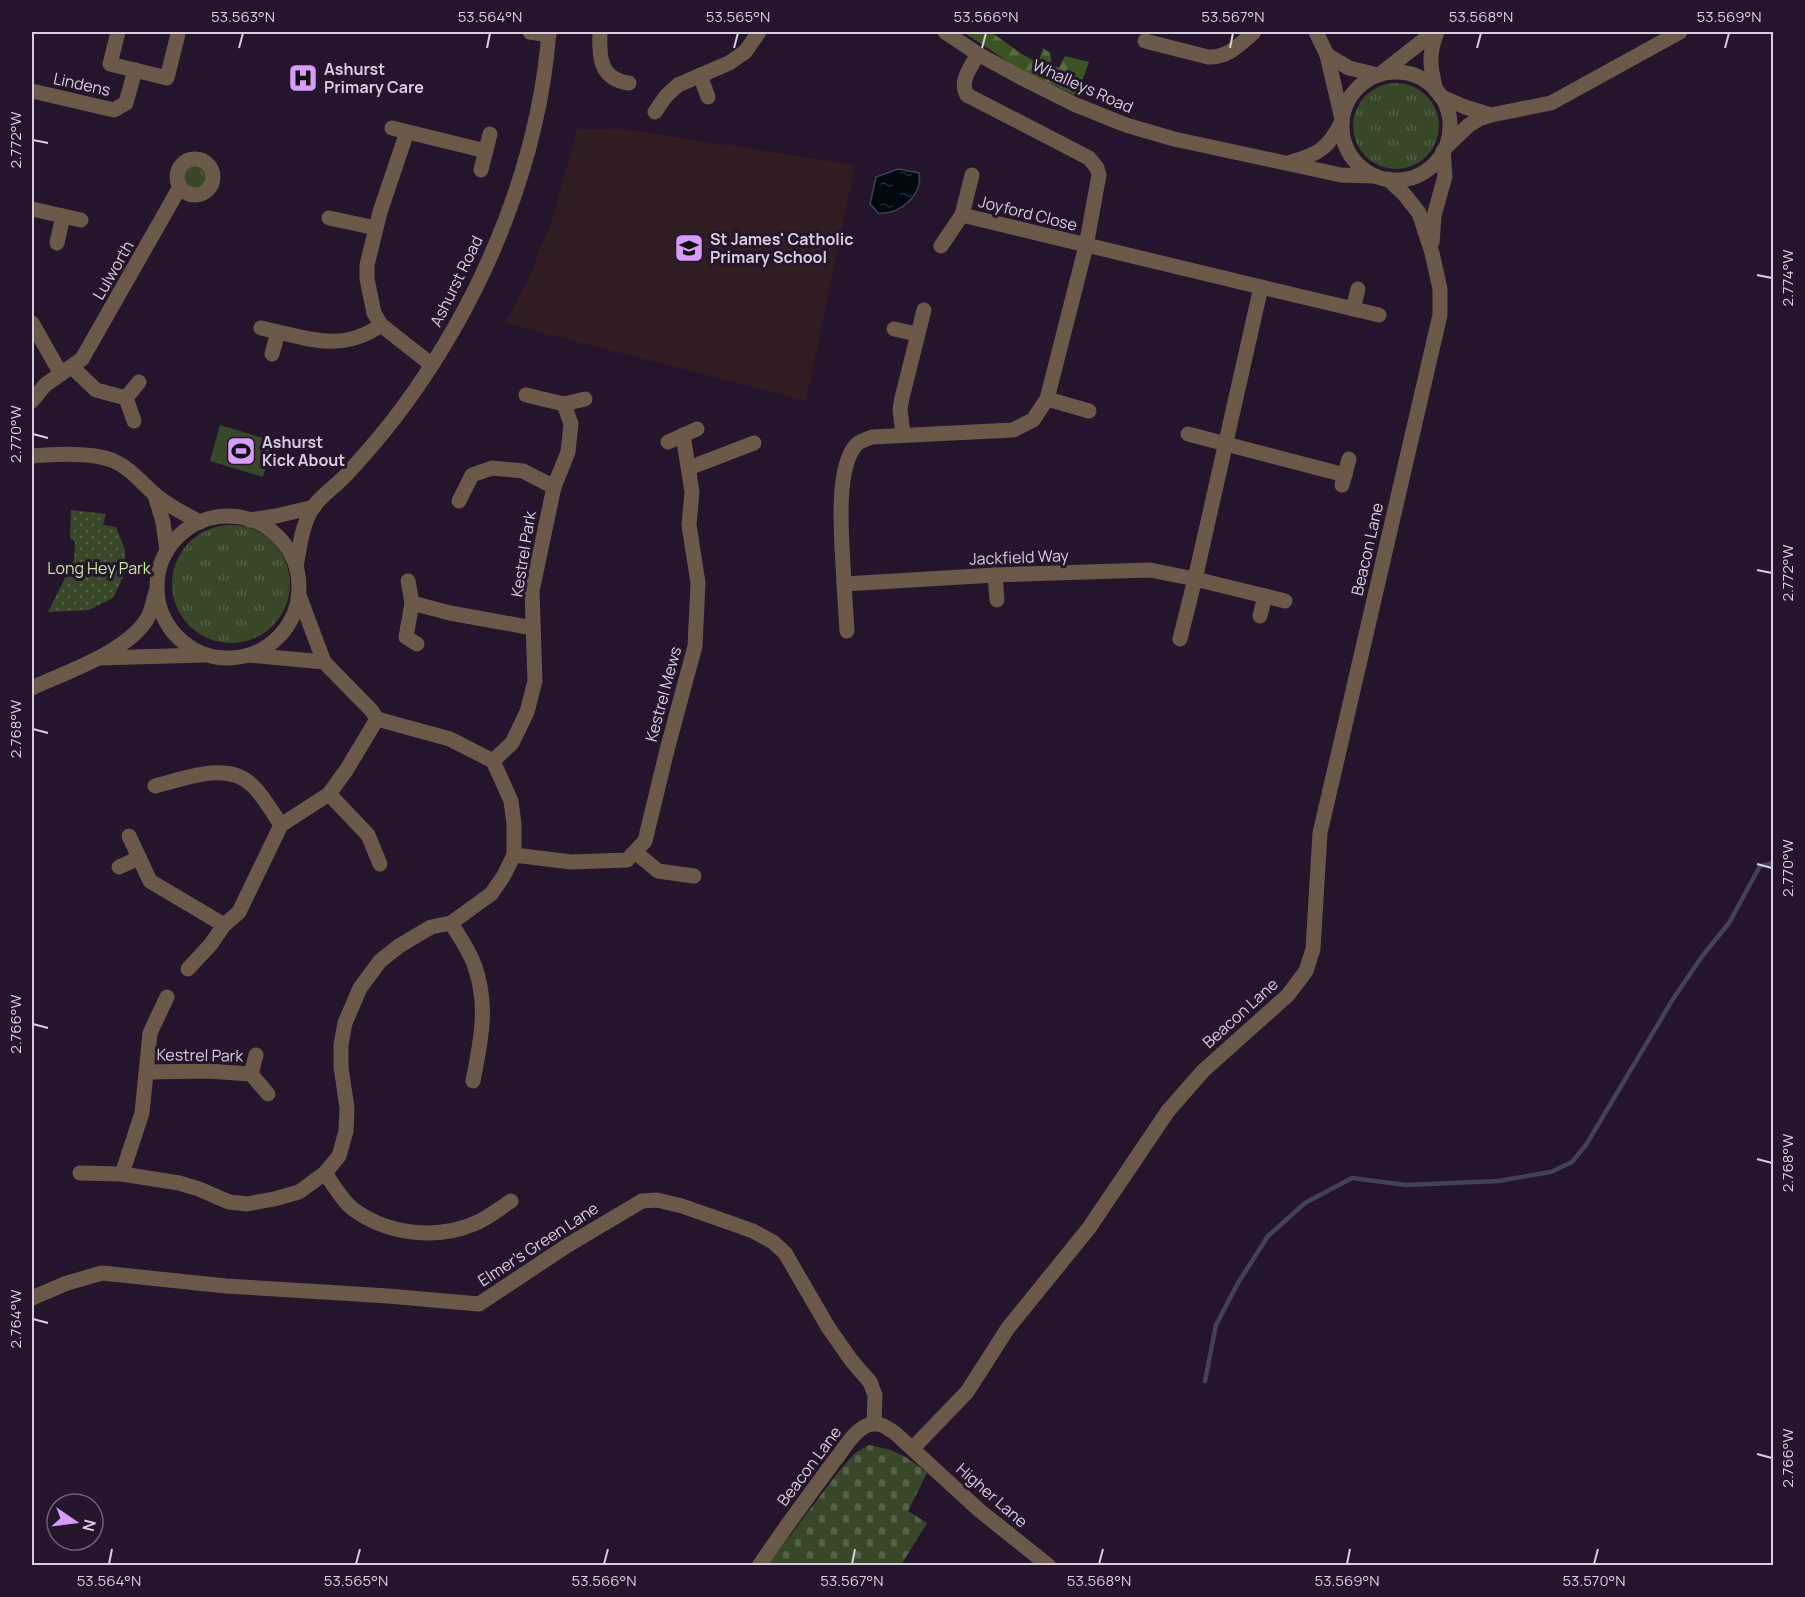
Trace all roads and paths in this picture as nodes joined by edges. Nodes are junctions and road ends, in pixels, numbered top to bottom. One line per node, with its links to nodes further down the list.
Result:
1 (118, 32): 15 (street, Lindens)
2 (530, 32): 10 (street)
3 (600, 32): 18 (street)
4 (759, 32): 16 (street)
5 (945, 32): 13 (street, Whalleys Road)
6 (1254, 32): 12 (street)
7 (1316, 32): 14 (street)
8 (1436, 32): 17 (street); 20 (street)
9 (1680, 32): 23 (street)
10 (549, 33): 55 (street, Ashurst Road)
11 (178, 34): 15 (street, Lindens)
12 (1144, 41)
13 (978, 54): 28 (street, Whalleys Road); 41 (street)
14 (1327, 55): 17 (street); 24 (street)
15 (135, 70): 19 (street, Lindens)
16 (700, 75): 21 (street); 22 (street)
17 (1380, 75): 20 (street); 24 (street)
18 (628, 83)
19 (32, 92)
20 (1438, 93): 23 (street); 26 (street)
21 (708, 97)
22 (655, 111)
23 (1491, 115): 26 (street)
24 (1342, 120): 28 (street, Whalleys Road); 31 (street)
25 (490, 134): 27 (street)
26 (1445, 148): 31 (street); 42 (street, Beacon Lane)
27 (486, 151): 29 (street); 38 (street)
28 (1287, 163): 31 (street, Whalleys Road)
29 (481, 170)
30 (972, 176): 34 (street, Joyford Close)
31 (1382, 178): 42 (street, Beacon Lane)
32 (180, 187): 56 (street, Lulworth)
33 (32, 209): 35 (street)
34 (962, 215): 40 (street, Joyford Close); 41 (street, Joyford Close)
35 (63, 216): 37 (street); 39 (street)
36 (329, 219): 38 (street)
37 (81, 220)
38 (376, 228): 49 (street)
39 (57, 243)
40 (941, 246)
41 (1086, 246): 43 (street); 61 (street)
42 (1432, 253): 131 (street, Beacon Lane)
43 (1261, 287): 45 (street); 72 (street)
44 (1358, 289): 45 (street)
45 (1353, 309): 47 (street)
46 (924, 310): 53 (street)
47 (1378, 315)
48 (32, 323): 56 (street)
49 (381, 326): 52 (street); 55 (street)
50 (261, 328): 52 (street)
51 (894, 329): 53 (street)
52 (278, 332): 54 (street)
53 (917, 334): 67 (street)
54 (272, 354)
55 (432, 365): 78 (street, Ashurst Road)
56 (66, 370): 59 (street); 62 (street, Lulworth)
57 (139, 382): 59 (street)
58 (526, 395): 63 (street)
59 (126, 398): 65 (street)
60 (585, 399): 63 (street)
61 (1047, 399): 64 (street); 67 (street)
62 (32, 401)
63 (564, 404): 76 (street, Kestrel Park)
64 (1089, 411)
65 (134, 421)
66 (698, 429): 69 (street)
67 (903, 434): 87 (street)
68 (1188, 434): 72 (street)
69 (683, 435): 70 (street); 75 (street, Kestrel Mews)
70 (668, 442)
71 (754, 443): 75 (street)
72 (1225, 445): 74 (street); 85 (street)
73 (32, 456): 77 (street)
74 (1349, 459)
75 (689, 468): 110 (street, Kestrel Mews)
76 (554, 487): 79 (street); 95 (street, Kestrel Park)
77 (155, 495): 81 (street); 82 (street)
78 (319, 501): 80 (street); 83 (street, Ashurst Road)
79 (459, 501)
80 (249, 520): 81 (street); 83 (street)
81 (200, 522): 82 (street)
82 (167, 551): 88 (street)
83 (296, 566): 89 (street)
84 (996, 575): 85 (street, Jackfield Way); 87 (street, Jackfield Way); 91 (street)
85 (1195, 579): 90 (street, Jackfield Way); 97 (street)
86 (408, 581): 93 (street)
87 (844, 584): 96 (street)
88 (157, 587): 99 (street); 101 (street)
89 (299, 595): 100 (street); 102 (street)
90 (1265, 596): 92 (street, Jackfield Way); 94 (street)
91 (997, 600)
92 (1286, 601)
93 (412, 603): 95 (street); 98 (street)
94 (1260, 616)
95 (533, 628): 105 (street, Kestrel Park)
96 (847, 631)
97 (1180, 639)
98 (417, 644)
99 (207, 655): 100 (street); 101 (street)
100 (249, 655): 102 (street)
101 (98, 658): 103 (street)
102 (324, 662): 104 (street)
103 (34, 687)
104 (377, 719): 105 (street); 107 (street)
105 (493, 761): 111 (street)
106 (154, 786): 108 (street)
107 (329, 794): 108 (street); 113 (street)
108 (281, 825): 117 (street)
109 (129, 836): 112 (street)
110 (634, 852): 111 (street); 115 (street)
111 (514, 855): 116 (street)
112 (139, 858): 114 (street); 117 (street)
113 (380, 864)
114 (118, 867)
115 (694, 876)
116 (451, 923): 123 (street); 126 (street)
117 (224, 925): 118 (street)
118 (189, 969)
119 (167, 997): 121 (street, Kestrel Park)
120 (256, 1055): 122 (street, Kestrel Park)
121 (148, 1072): 122 (street, Kestrel Park); 127 (street, Kestrel Park)
122 (251, 1074): 124 (street, Kestrel Park)
123 (474, 1081)
124 (268, 1094)
125 (80, 1173): 127 (street)
126 (325, 1173): 127 (street); 128 (street)
127 (122, 1174)
128 (511, 1201)
129 (32, 1298): 130 (street, Elmer's Green Lane)
130 (874, 1424): 131 (street); 132 (street, Beacon Lane)
131 (913, 1448): 133 (street, Higher Lane)
132 (759, 1566)
133 (1049, 1566)

